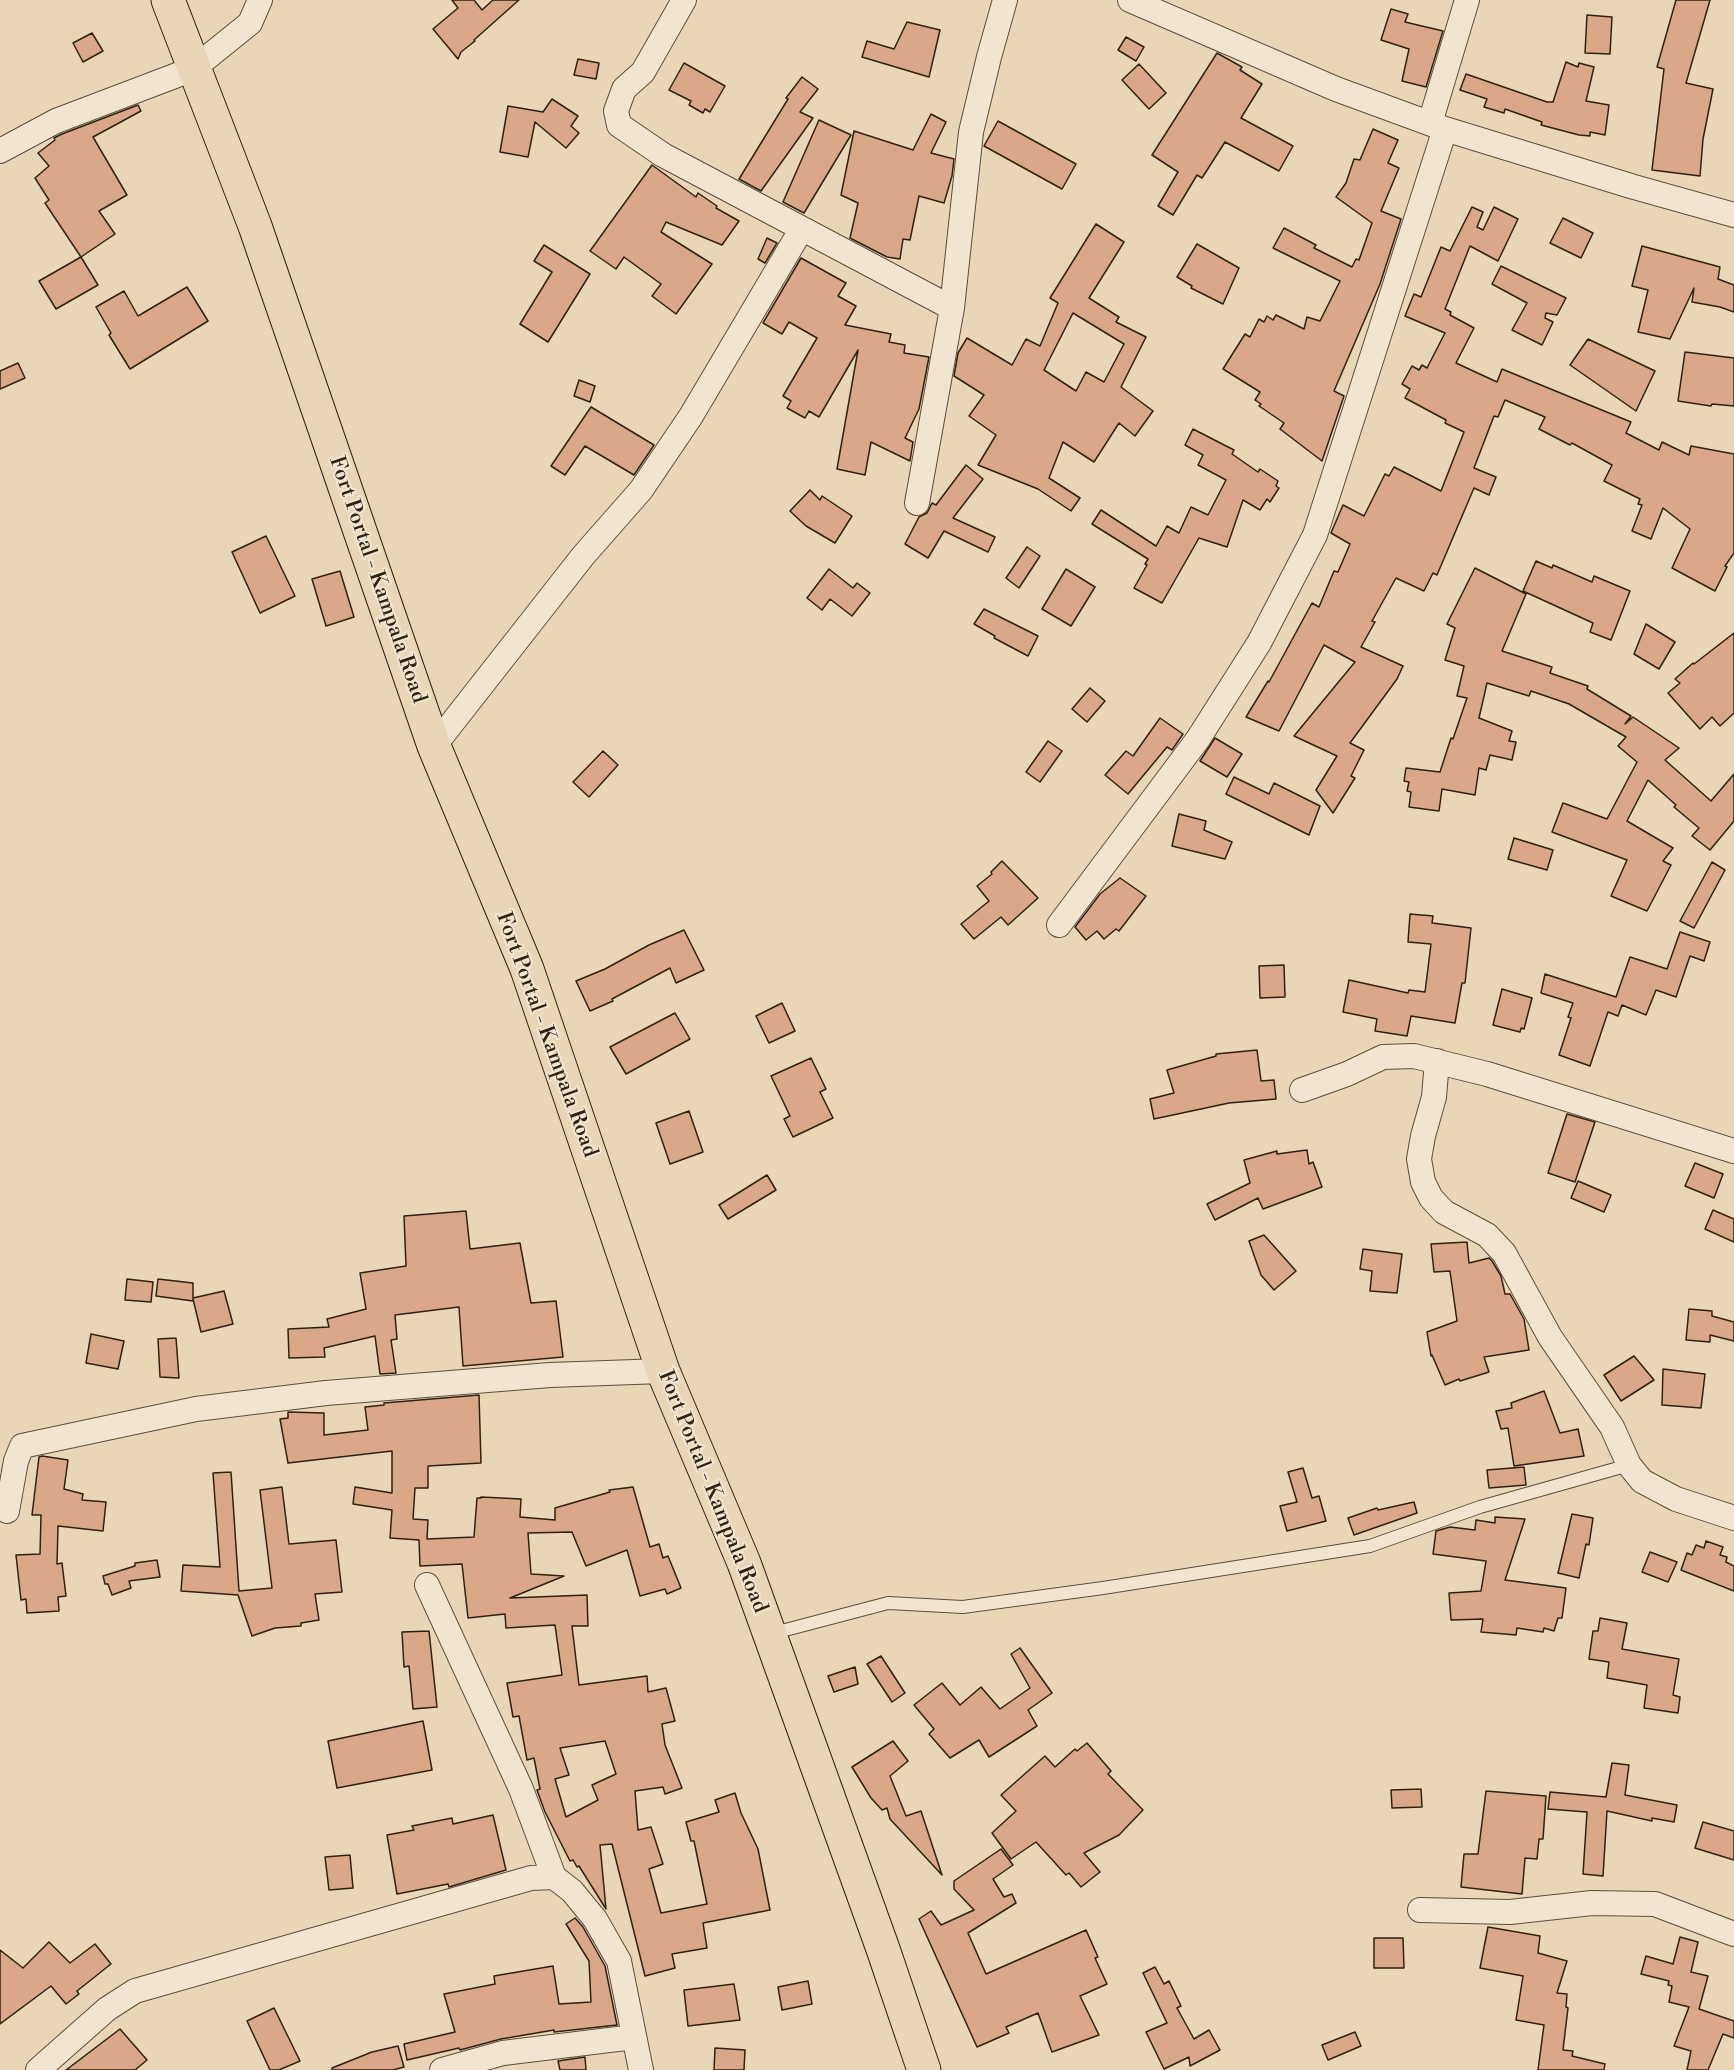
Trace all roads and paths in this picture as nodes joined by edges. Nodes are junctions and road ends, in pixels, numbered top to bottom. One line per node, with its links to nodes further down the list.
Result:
1 (168, 0): 7 (main road, Fort Portal - Kampala Road)
2 (260, 0): 7 (street)
3 (684, 0): 11 (street)
4 (1005, 0): 12 (street)
5 (1130, 0): 8 (street)
6 (1467, 0): 8 (street)
7 (193, 69): 9 (street); 14 (main road, Fort Portal - Kampala Road)
8 (1438, 126): 10 (street); 15 (street)
9 (0, 150)
10 (1734, 215)
11 (801, 230): 12 (street); 14 (street)
12 (952, 308): 13 (street)
13 (917, 503)
14 (434, 746): 19 (main road, Fort Portal - Kampala Road)
15 (1059, 925)
16 (1437, 1061): 17 (street); 18 (street); 20 (street)
17 (1302, 1090)
18 (1734, 1151)
19 (663, 1371): 21 (street); 24 (main road, Fort Portal - Kampala Road)
20 (1629, 1465): 22 (street); 24 (lane)
21 (7, 1511)
22 (1734, 1518)
23 (427, 1586): 25 (street)
24 (769, 1634): 32 (main road, Fort Portal - Kampala Road)
25 (554, 1877): 28 (street); 29 (street)
26 (1420, 1910): 27 (street)
27 (1734, 1934)
28 (634, 2037): 30 (street); 31 (street)
29 (38, 2070)
30 (442, 2070)
31 (641, 2070)
32 (924, 2070)

